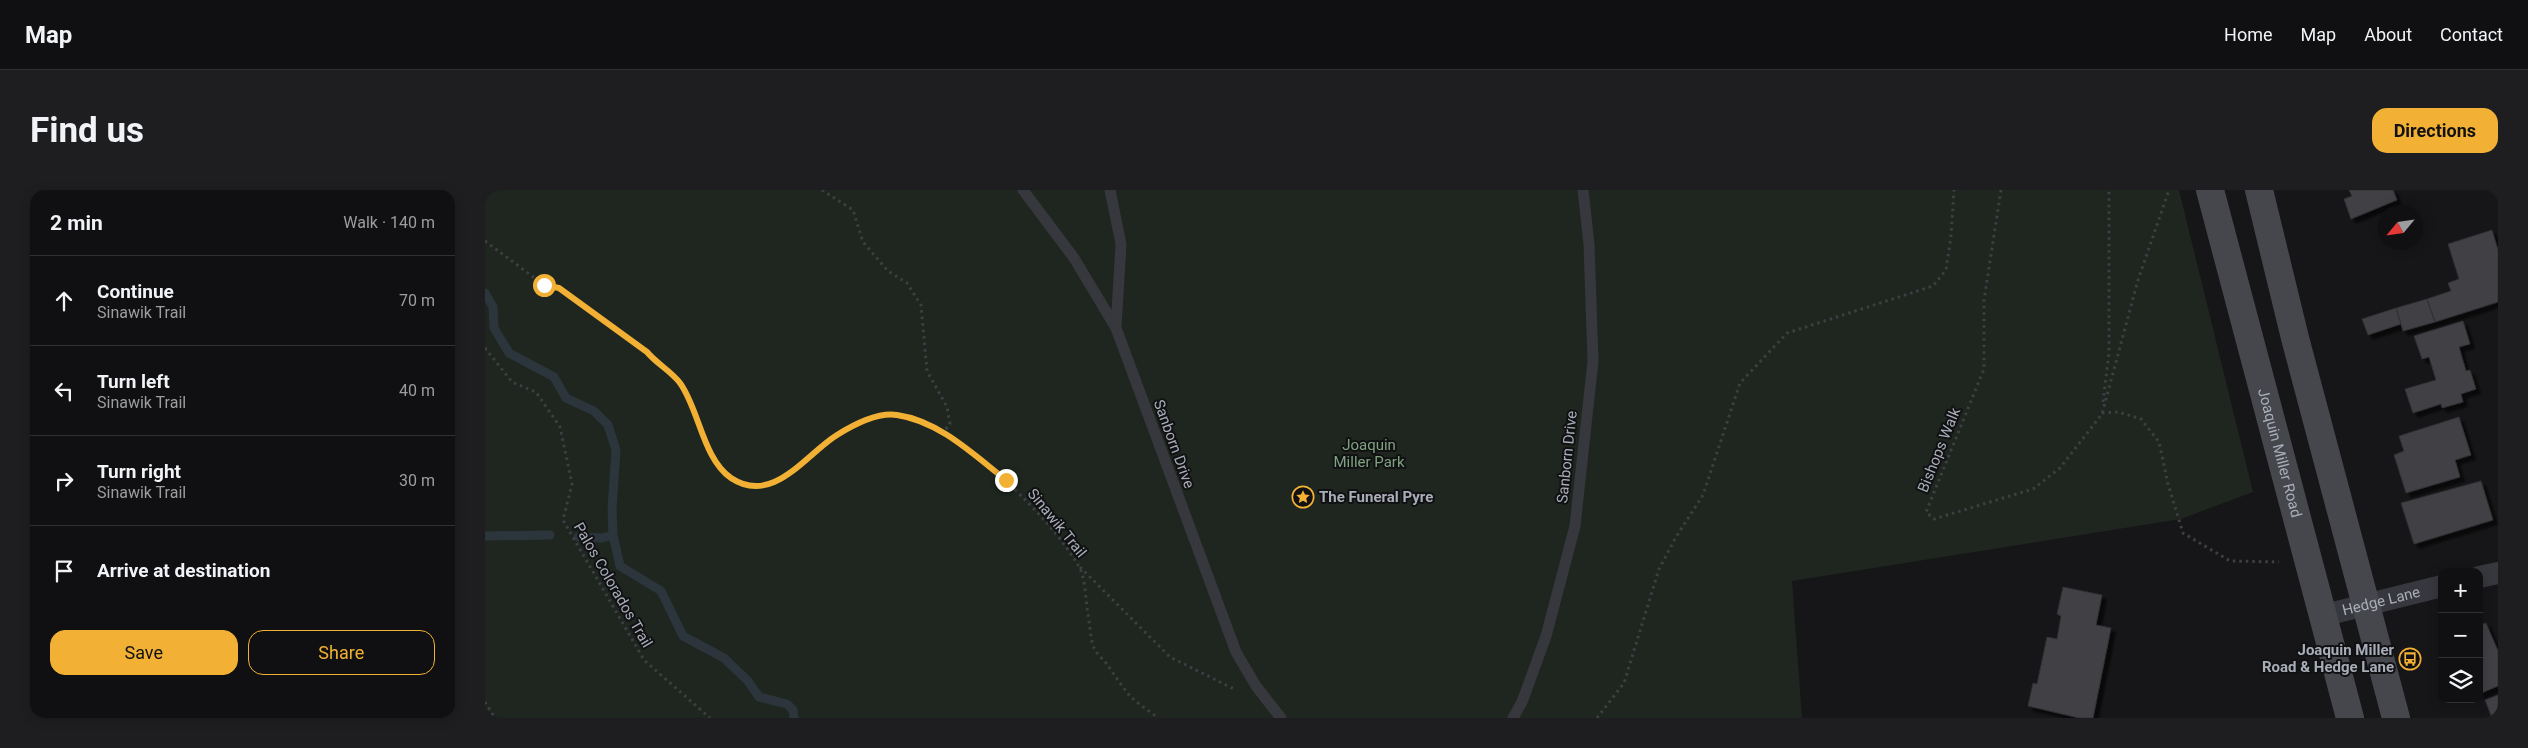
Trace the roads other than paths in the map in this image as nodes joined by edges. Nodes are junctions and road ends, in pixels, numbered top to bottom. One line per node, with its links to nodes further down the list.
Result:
1 (1023, 190): 6 (lane, Sanborn Drive)
2 (1111, 190): 6 (lane)
3 (1583, 190): 13 (lane, Sanborn Drive)
4 (2210, 190): 11 (main road, Joaquin Miller Road)
5 (2259, 190): 10 (main road)
6 (1116, 328): 12 (lane, Sanborn Drive)
7 (2498, 573): 8 (street)
8 (2483, 576)
9 (2438, 587): 10 (street, Hedge Lane)
10 (2366, 604): 11 (street, Hedge Lane); 15 (main road)
11 (2321, 616): 14 (main road, Joaquin Miller Road)
12 (1281, 718)
13 (1513, 718)
14 (2350, 718)
15 (2396, 718)

